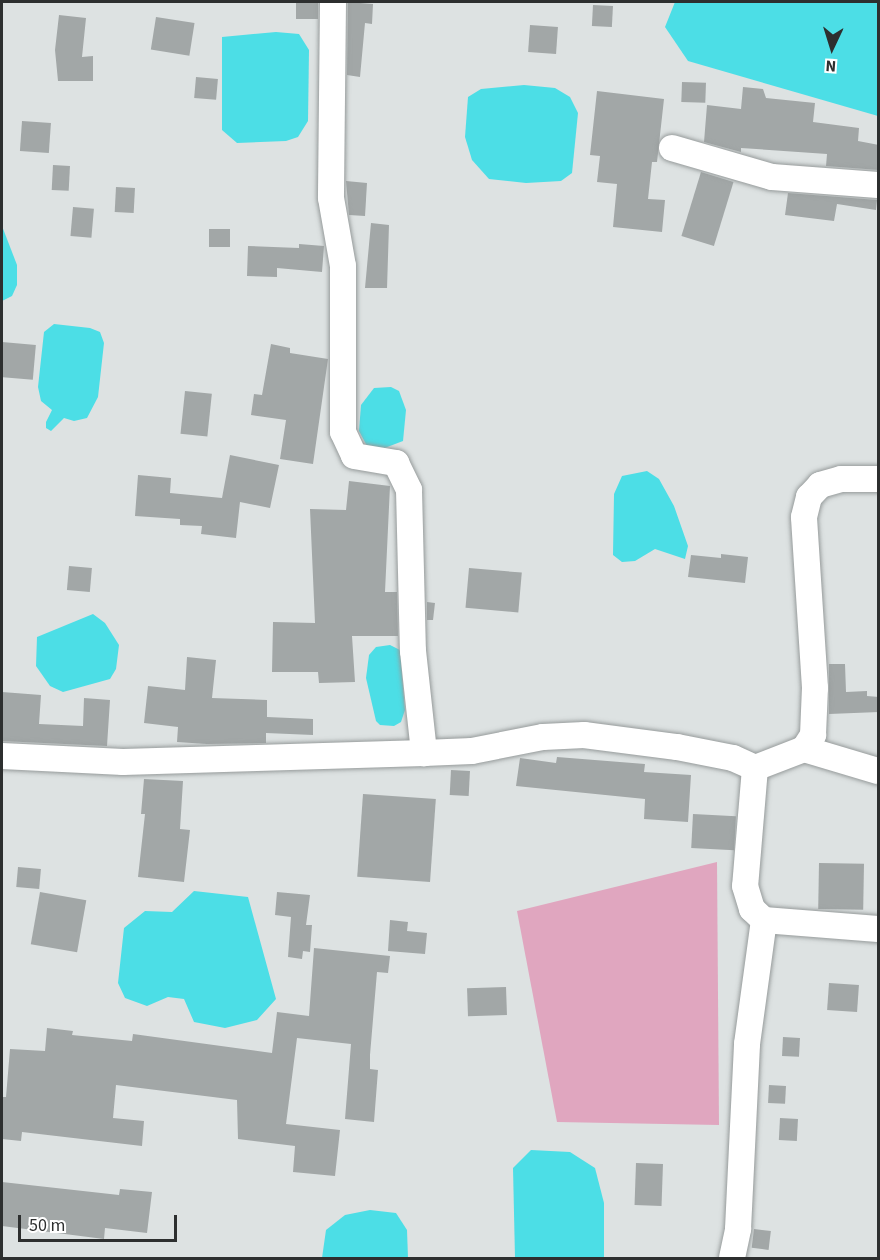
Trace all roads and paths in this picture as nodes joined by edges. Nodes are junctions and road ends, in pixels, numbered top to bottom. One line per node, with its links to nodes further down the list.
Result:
1 (333, 2): 6 (street)
2 (672, 148): 3 (street)
3 (879, 185)
4 (879, 479): 5 (street)
5 (804, 750): 8 (street); 9 (street)
6 (424, 753): 7 (street); 8 (street)
7 (2, 756)
8 (755, 768): 10 (street)
9 (879, 771)
10 (764, 920): 11 (street); 12 (street)
11 (879, 929)
12 (732, 1258)

